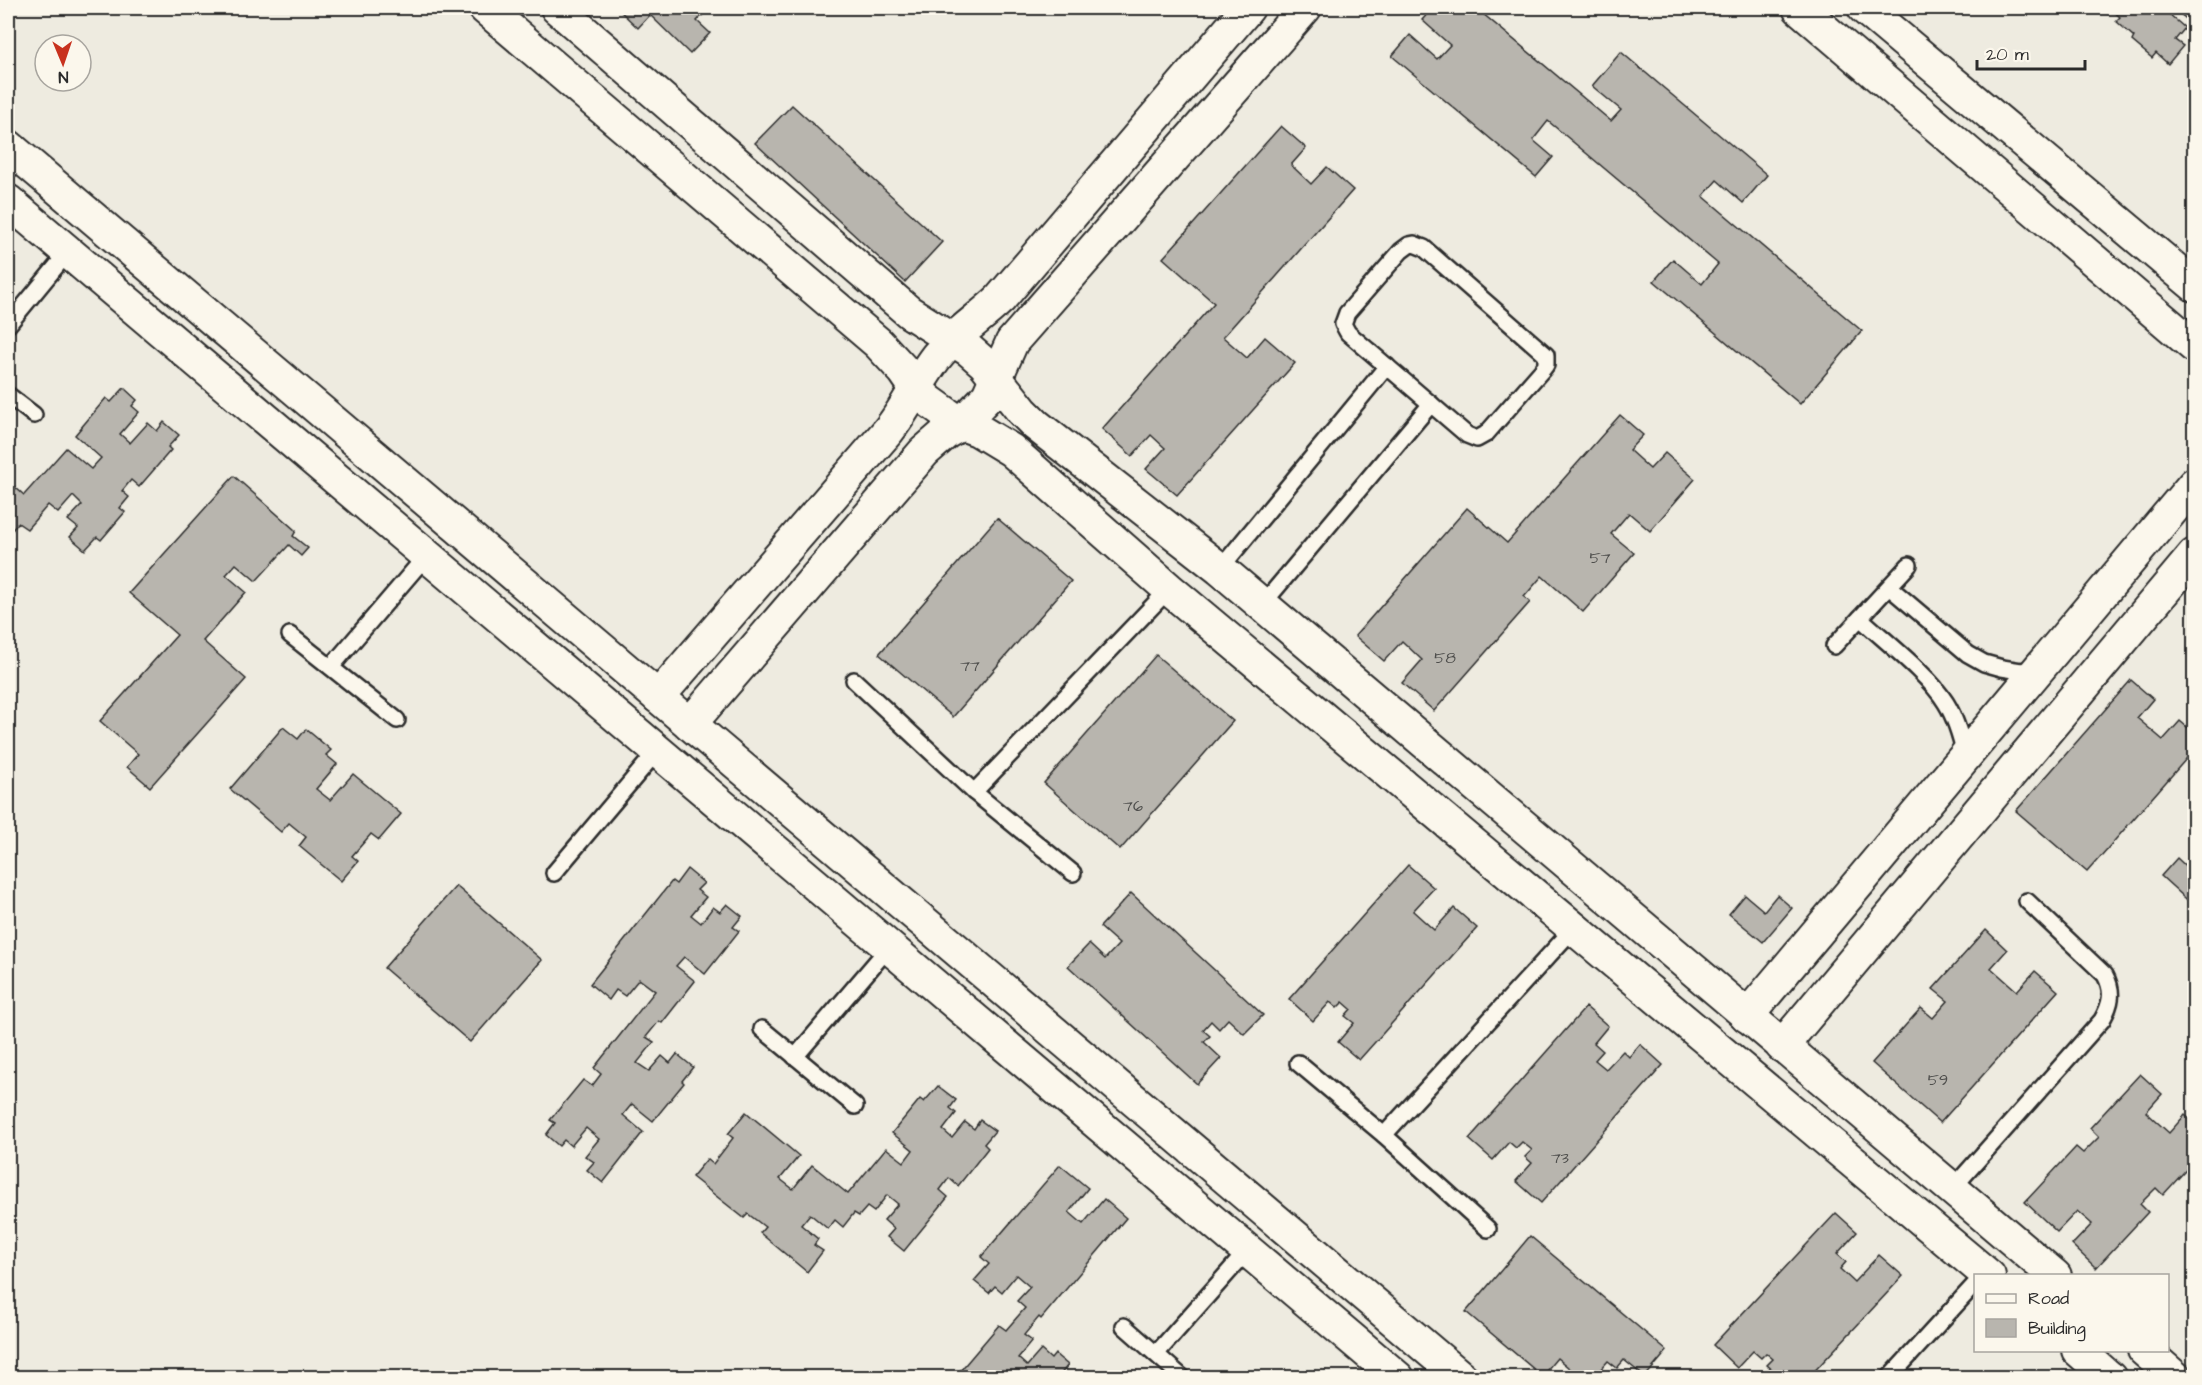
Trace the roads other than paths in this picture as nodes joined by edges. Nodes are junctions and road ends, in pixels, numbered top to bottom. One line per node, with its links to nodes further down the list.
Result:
1 (485, 8): 17 (street)
2 (557, 8): 13 (street)
3 (1248, 8): 13 (street)
4 (1305, 8): 16 (street)
5 (1799, 8): 11 (street)
6 (1864, 8): 10 (street)
7 (8, 146): 36 (street)
8 (8, 201): 9 (street)
9 (68, 252): 12 (lane); 24 (street)
10 (2191, 282): 11 (street)
11 (2156, 313): 14 (street)
12 (8, 326)
13 (952, 340): 16 (street); 17 (street)
14 (2194, 346)
15 (1387, 366): 19 (lane); 19 (lane); 26 (lane)
16 (996, 379): 21 (street); 26 (street)
17 (915, 387): 21 (street); 36 (street)
18 (8, 395): 20 (lane)
19 (1431, 404): 29 (lane)
20 (34, 415)
21 (961, 424): 28 (street); 38 (street)
22 (2194, 484): 34 (street)
23 (2194, 555): 49 (street)
24 (426, 556): 33 (lane); 39 (street)
25 (1909, 565): 27 (lane)
26 (1220, 569): 29 (street)
27 (1889, 587): 30 (lane); 34 (lane)
28 (1169, 589): 41 (lane); 45 (street)
29 (1262, 604): 47 (street)
30 (1860, 618): 32 (lane); 40 (lane)
31 (290, 635): 33 (lane)
32 (1834, 646)
33 (331, 667): 37 (lane)
34 (2039, 669): 40 (street)
35 (854, 680): 41 (lane)
36 (658, 697): 38 (street)
37 (397, 720)
38 (690, 724): 66 (street)
39 (657, 751): 42 (lane); 46 (street)
40 (1965, 756): 47 (street)
41 (975, 792): 43 (lane)
42 (554, 873)
43 (1073, 873)
44 (2026, 901): 54 (lane)
45 (1574, 928): 53 (lane); 57 (street)
46 (889, 947): 50 (lane); 56 (street)
47 (1747, 1016): 49 (street)
48 (762, 1029): 50 (lane)
49 (1782, 1046): 54 (street)
50 (795, 1057): 52 (lane)
51 (1298, 1063): 53 (lane)
52 (855, 1106)
53 (1384, 1135): 55 (lane)
54 (1952, 1189): 58 (street)
55 (1488, 1229)
56 (1248, 1250): 63 (lane); 65 (street)
57 (1979, 1274)
58 (2054, 1274)
59 (1974, 1287): 67 (lane)
60 (1124, 1326): 63 (lane)
61 (2080, 1352): 68 (street)
62 (2146, 1352): 69 (street)
63 (1156, 1354): 64 (lane)
64 (1183, 1377)
65 (1398, 1377)
66 (1462, 1377)
67 (1889, 1377)
68 (2110, 1377)
69 (2176, 1377)

